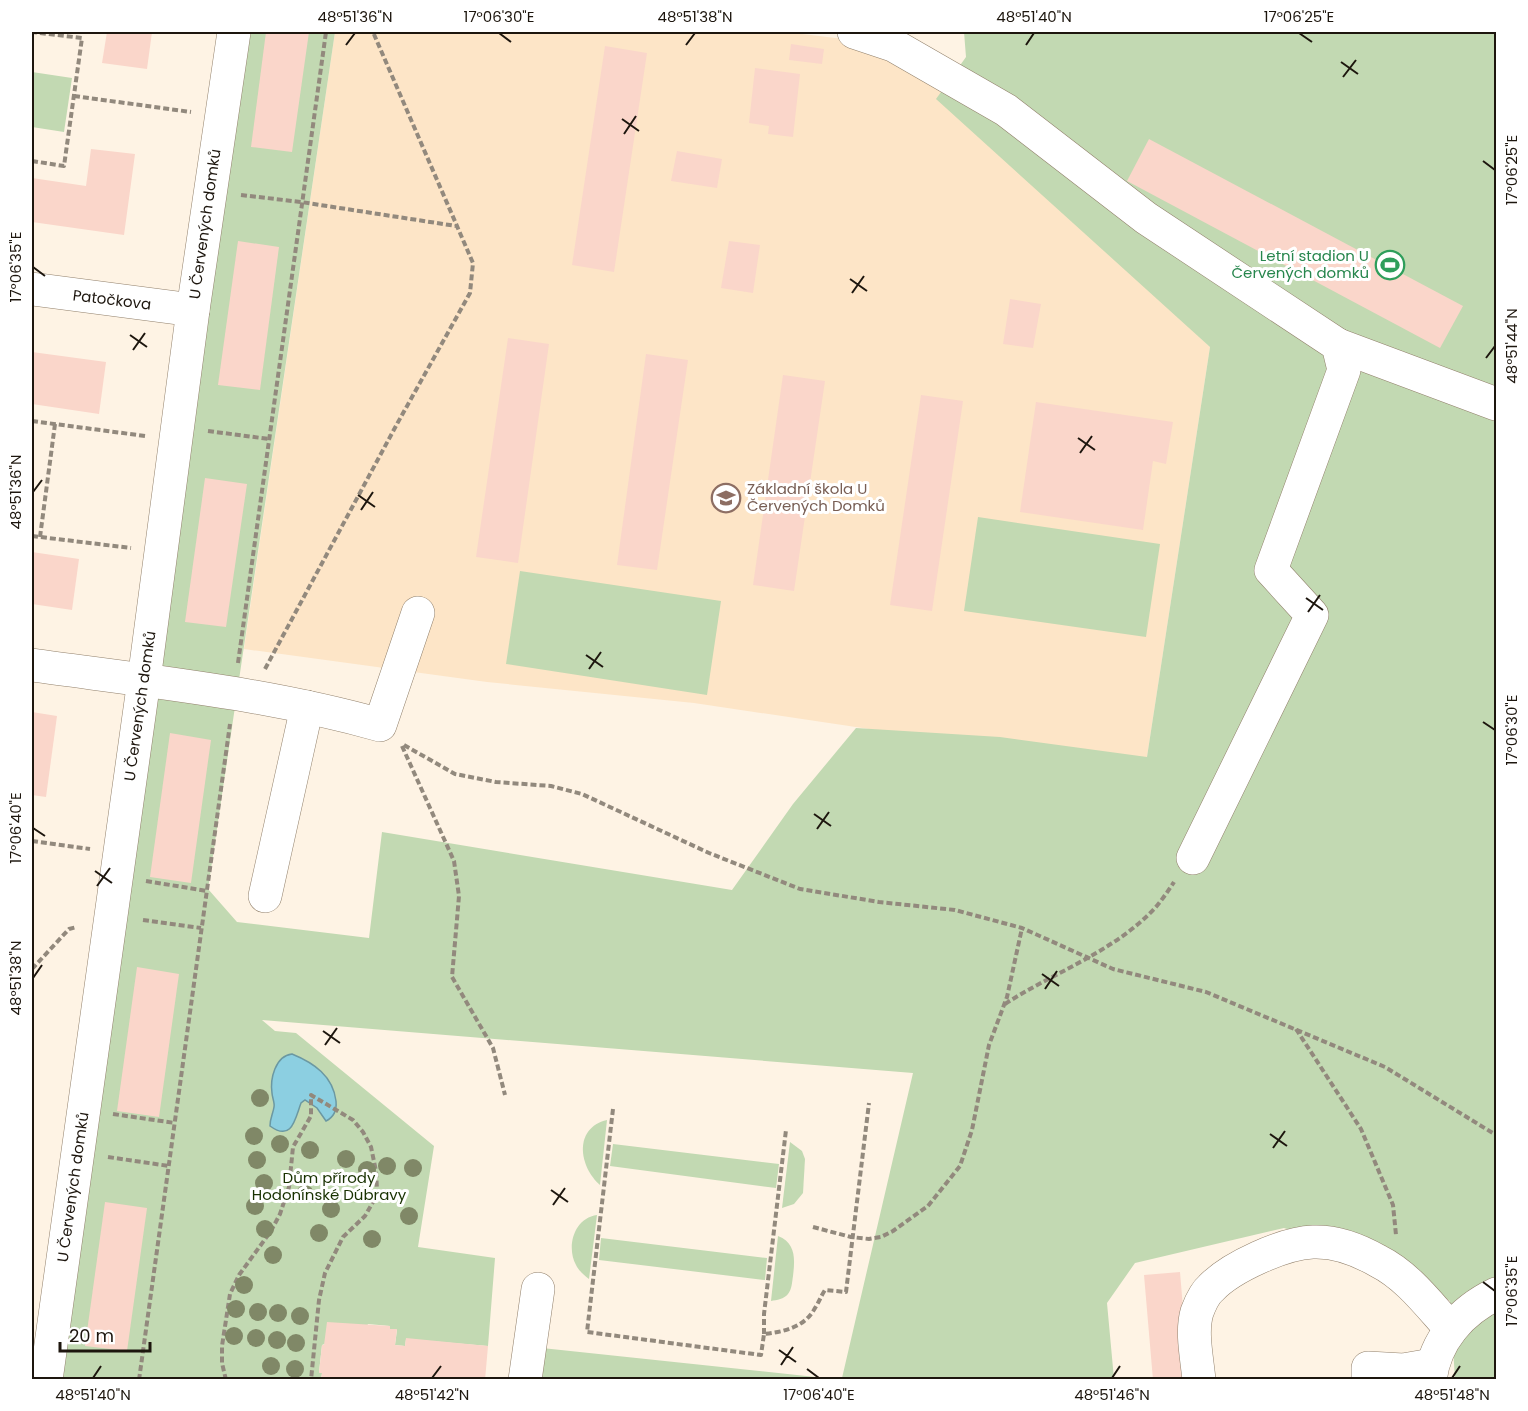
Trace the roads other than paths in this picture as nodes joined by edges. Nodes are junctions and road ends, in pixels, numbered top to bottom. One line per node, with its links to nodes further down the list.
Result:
1 (234, 32): 4 (street, U Červených domků)
2 (854, 32): 5 (street)
3 (32, 289): 4 (street, Patočkova)
4 (193, 310): 9 (street, U Červených domků)
5 (1338, 345): 6 (street); 11 (street)
6 (1497, 404)
7 (418, 614): 10 (street)
8 (32, 665): 9 (street)
9 (144, 680): 10 (street); 17 (street, U Červených domků)
10 (307, 707): 12 (street)
11 (1193, 858)
12 (265, 896)
13 (538, 1289): 18 (street)
14 (1491, 1291): 15 (street)
15 (1451, 1329): 16 (street); 19 (street)
16 (1431, 1372): 20 (street)
17 (46, 1380)
18 (525, 1380)
19 (1199, 1380)
20 (1368, 1380)

